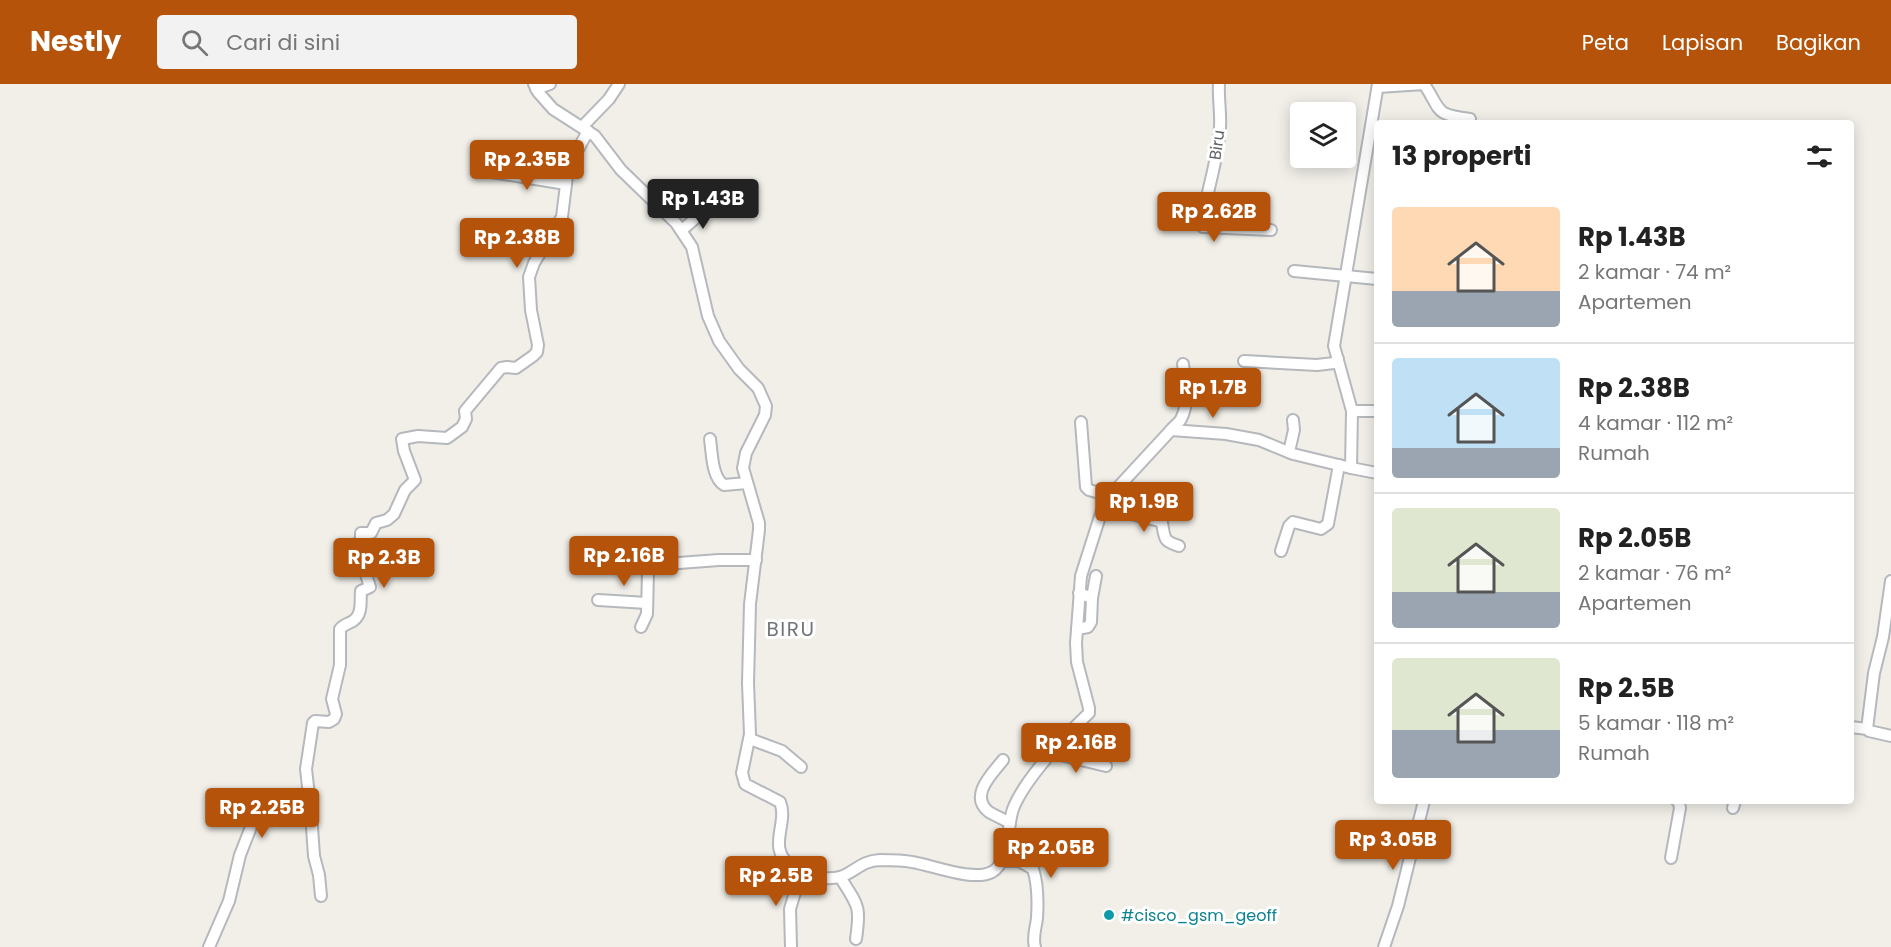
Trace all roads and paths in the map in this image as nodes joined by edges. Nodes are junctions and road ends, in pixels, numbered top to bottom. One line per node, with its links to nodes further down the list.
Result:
1 (550, 84): 5 (street)
2 (618, 84): 8 (street)
3 (1219, 84): 12 (street, Biru)
4 (1424, 84): 6 (street); 7 (street)
5 (535, 86): 8 (street)
6 (1378, 86): 17 (street)
7 (1470, 119)
8 (585, 129): 10 (street); 14 (street)
9 (491, 172): 10 (street)
10 (566, 184): 56 (street)
11 (1168, 202): 12 (street)
12 (1202, 206): 15 (street)
13 (706, 209): 14 (street)
14 (682, 230): 32 (street)
15 (1270, 230)
16 (1294, 271): 17 (street)
17 (1346, 275): 18 (street); 19 (street)
18 (1374, 279)
19 (1338, 359): 20 (street); 22 (street)
20 (1244, 361)
21 (1183, 364): 26 (street)
22 (1352, 411): 23 (street); 30 (street)
23 (1374, 411)
24 (1293, 420): 28 (street)
25 (1081, 422): 33 (street)
26 (1171, 430): 28 (street); 33 (street)
27 (710, 439): 32 (street)
28 (1289, 452): 29 (street)
29 (1339, 465): 30 (street); 36 (street)
30 (1351, 468): 31 (street)
31 (1374, 472)
32 (747, 483): 37 (street)
33 (1110, 496): 34 (street)
34 (1103, 507): 35 (street); 40 (street)
35 (1179, 546)
36 (1281, 551)
37 (756, 560): 43 (street); 49 (street)
38 (1096, 576): 41 (street)
39 (1891, 581): 47 (street)
40 (1079, 593): 41 (street); 45 (street)
41 (1092, 598): 45 (street)
42 (598, 600): 43 (street)
43 (647, 603): 44 (street)
44 (641, 627)
45 (1077, 629): 50 (street)
46 (1854, 727): 47 (street)
47 (1867, 729): 48 (street)
48 (1891, 736)
49 (750, 739): 53 (street); 60 (street)
50 (1052, 753): 52 (street); 57 (street)
51 (1003, 760): 57 (street)
52 (1106, 766)
53 (801, 767)
54 (1423, 804): 67 (street)
55 (1680, 804): 58 (street)
56 (310, 813): 62 (street); 64 (street)
57 (1010, 823): 59 (street)
58 (1671, 858)
59 (1002, 861): 61 (street); 66 (street)
60 (801, 872): 61 (street); 65 (street)
61 (840, 877): 63 (street)
62 (321, 897)
63 (856, 939)
64 (209, 947)
65 (791, 947)
66 (1035, 947)
67 (1384, 947)

